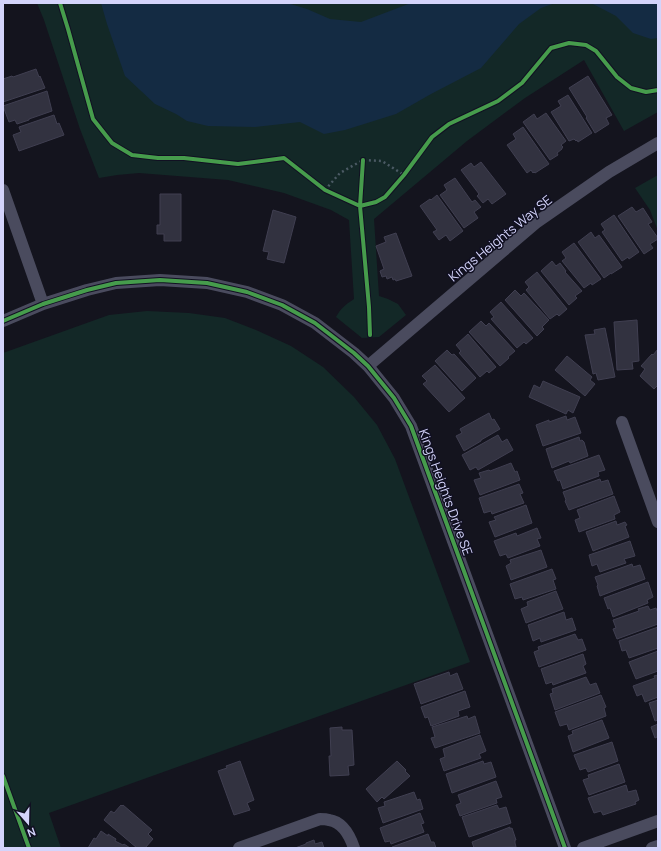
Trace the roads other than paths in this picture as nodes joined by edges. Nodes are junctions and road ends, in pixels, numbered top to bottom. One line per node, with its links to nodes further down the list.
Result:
1 (658, 143): 5 (street, Kings Heights Way SE)
2 (3, 190): 3 (street)
3 (43, 304): 4 (street, Kings Heights Drive SE); 5 (street, Kings Heights Drive SE)
4 (3, 321)
5 (368, 366): 12 (street, Kings Heights Drive SE)
6 (622, 422): 7 (street)
7 (658, 522)
8 (658, 821): 13 (street)
9 (658, 846): 14 (street)
10 (239, 848): 11 (street)
11 (354, 848)
12 (565, 848)
13 (583, 848)
14 (652, 848)

